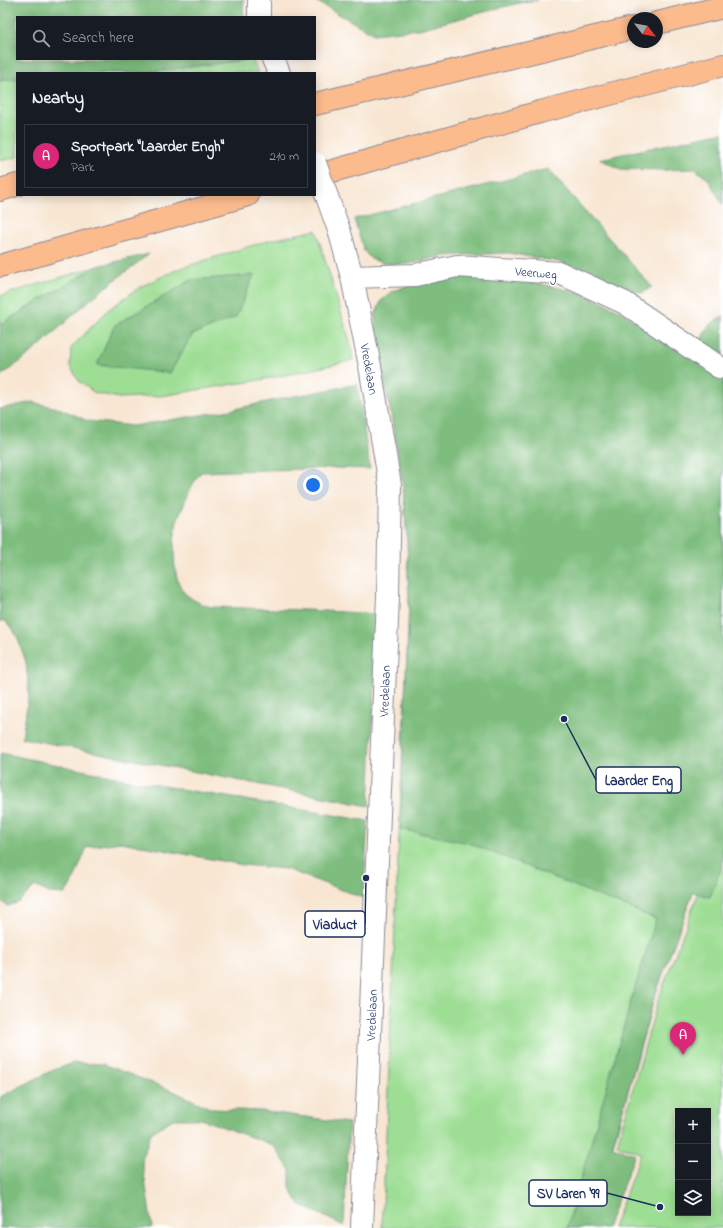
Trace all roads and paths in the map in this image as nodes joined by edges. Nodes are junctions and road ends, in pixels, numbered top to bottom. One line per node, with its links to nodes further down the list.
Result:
1 (259, 0): 3 (street)
2 (723, 7): 4 (highway)
3 (259, 16)
4 (663, 22)
5 (627, 29): 9 (highway)
6 (273, 60): 8 (street)
7 (723, 65): 11 (highway)
8 (279, 72)
9 (316, 104)
10 (316, 166): 16 (street, Vredelaan, bridge)
11 (316, 176)
12 (16, 185): 13 (highway)
13 (0, 190)
14 (245, 196): 15 (highway)
15 (0, 266)
16 (352, 277): 17 (street, Veerweg); 18 (street, Vredelaan)
17 (719, 368)
18 (362, 1228)

